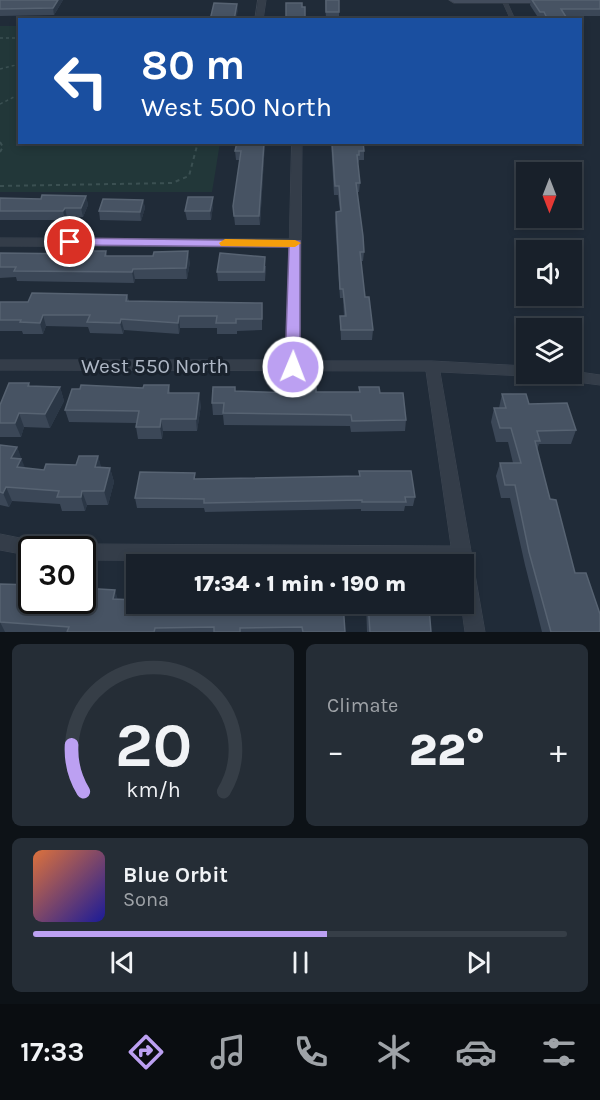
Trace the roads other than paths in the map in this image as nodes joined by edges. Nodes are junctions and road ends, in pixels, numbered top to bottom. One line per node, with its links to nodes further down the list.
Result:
1 (262, 0): 5 (street)
2 (454, 0): 3 (main road)
3 (504, 0): 4 (main road); 6 (lane)
4 (600, 0)
5 (259, 18)
6 (512, 18)
7 (297, 144): 9 (street)
8 (0, 242): 9 (street)
9 (295, 243): 12 (street)
10 (0, 365): 12 (street, West 550 North)
11 (432, 366): 12 (street, West 550 North); 13 (street, West 550 North); 20 (street)
12 (293, 367)
13 (516, 370)
14 (582, 378): 15 (street)
15 (600, 380)
16 (0, 542): 17 (street)
17 (18, 545)
18 (96, 552): 19 (street)
19 (158, 554)
20 (462, 554)
21 (472, 614): 22 (street)
22 (475, 632)

